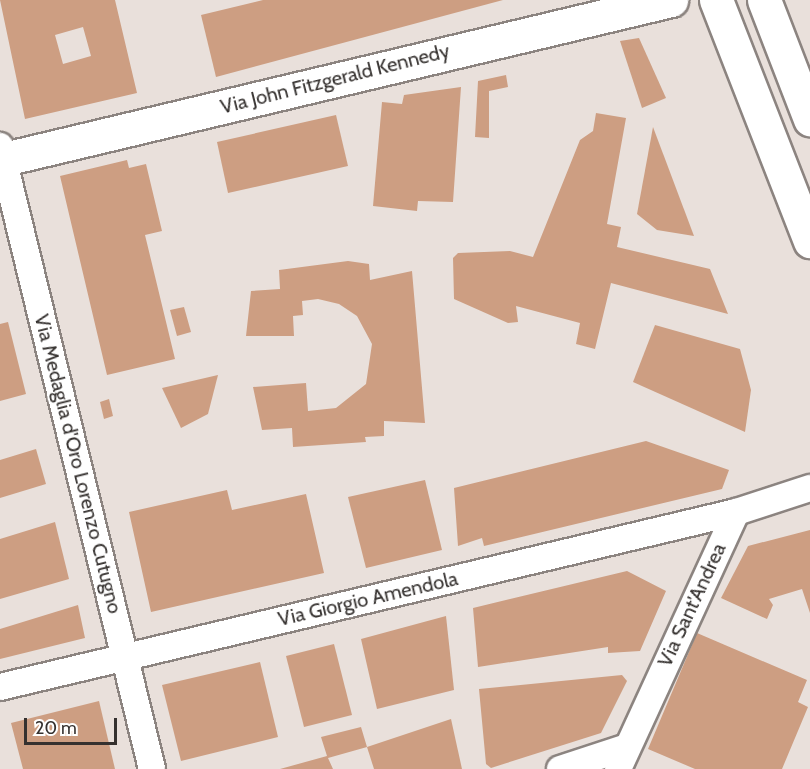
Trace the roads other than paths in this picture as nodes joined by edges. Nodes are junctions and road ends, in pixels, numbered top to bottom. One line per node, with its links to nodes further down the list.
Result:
1 (671, 0): 5 (main road, Via John Fitzgerald Kennedy)
2 (716, 0): 6 (main road)
3 (764, 0): 4 (main road)
4 (810, 119)
5 (1, 155): 9 (street, Via Medaglia d'Oro Lorenzo Cutugno)
6 (810, 241)
7 (810, 488): 8 (street)
8 (736, 512): 9 (street, Via Giorgio Amendola); 11 (street, Via Sant'Andrea)
9 (125, 657): 10 (street, Via Giorgio Amendola); 12 (street, Via Medaglia d'Oro Lorenzo Cutugno)
10 (0, 687)
11 (621, 759): 13 (street)
12 (152, 769)
13 (560, 769)

